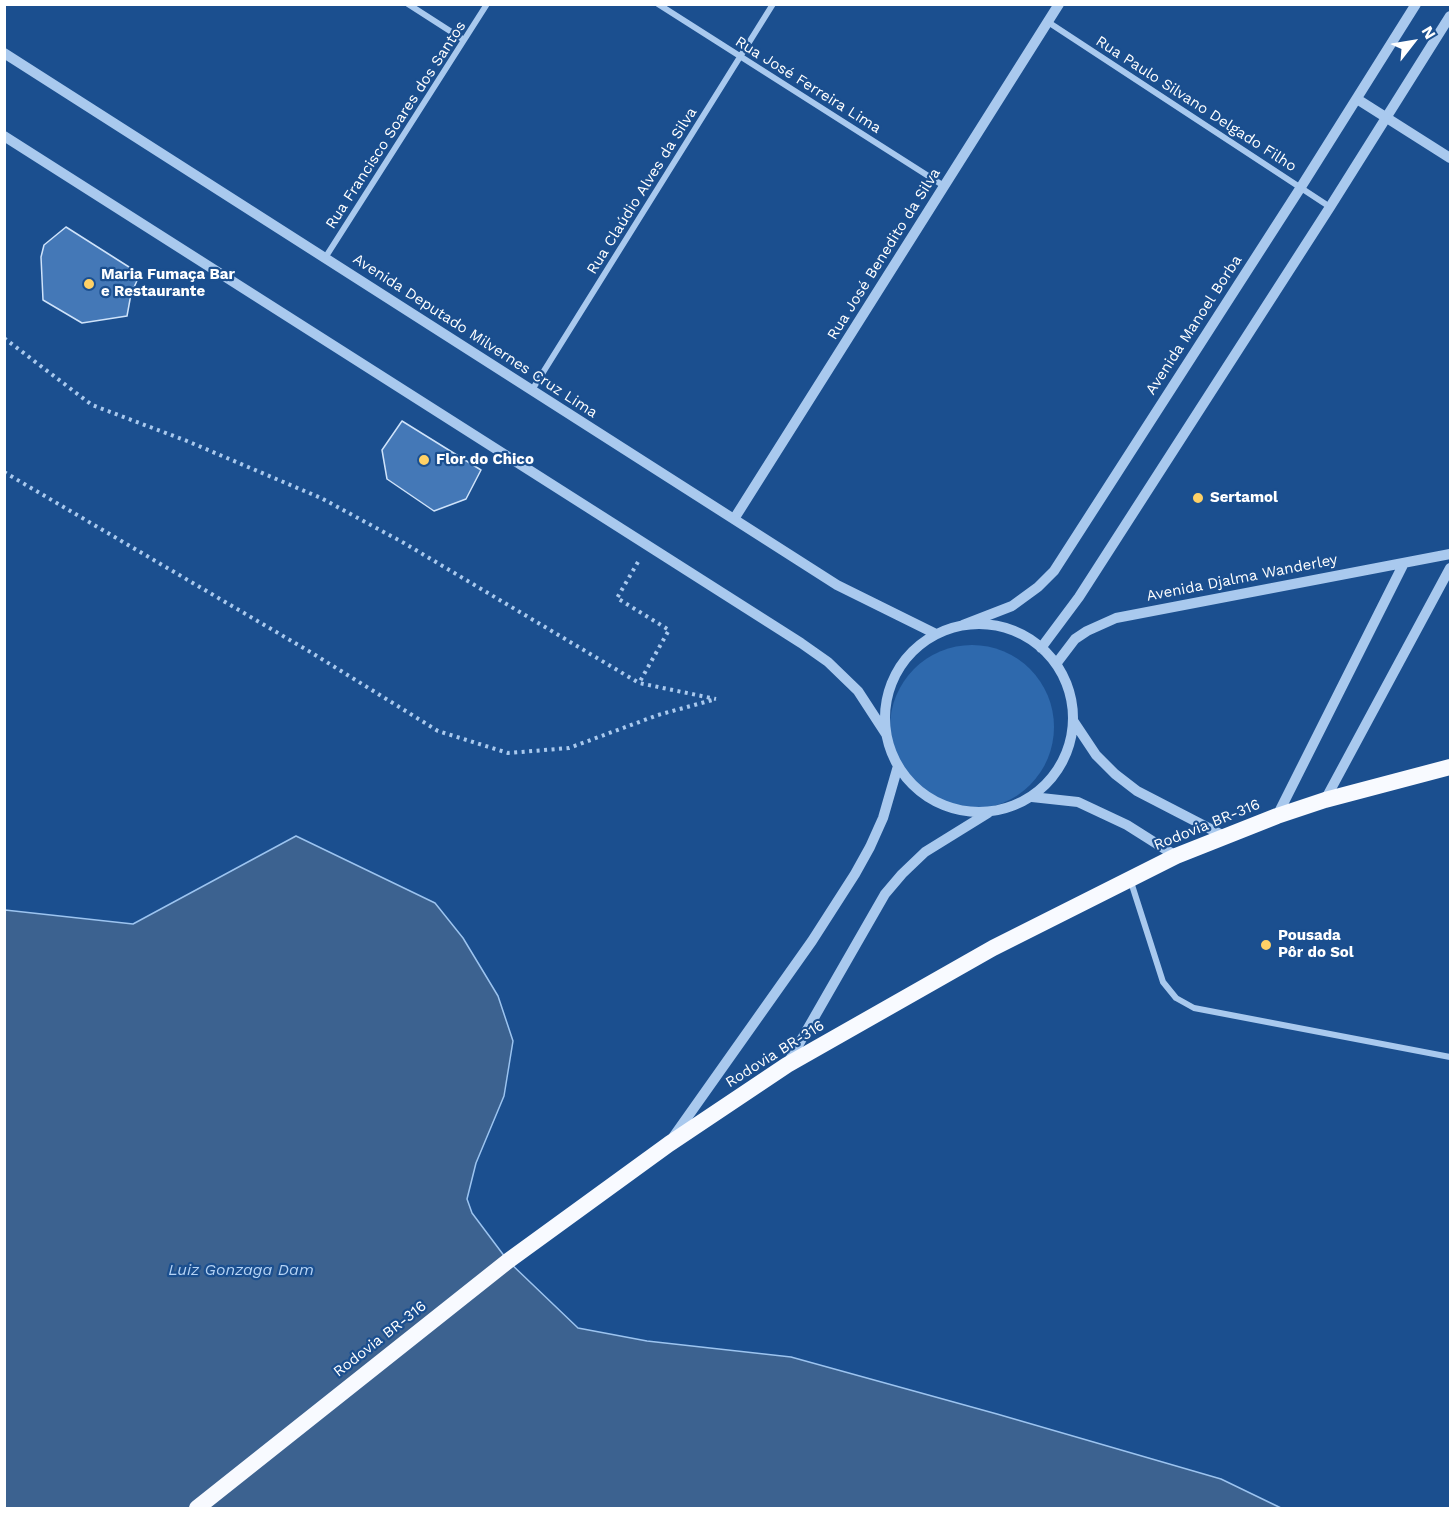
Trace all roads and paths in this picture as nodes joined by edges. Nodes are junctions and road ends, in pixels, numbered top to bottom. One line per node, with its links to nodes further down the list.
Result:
1 (408, 4): 9 (street)
2 (487, 4): 9 (street, Rua Francisco Soares dos Santos)
3 (658, 4): 11 (street, Rua José Ferreira Lima)
4 (773, 4): 11 (street, Rua Claúdio Alves da Silva)
5 (1059, 4): 8 (street, Rua José Benedito da Silva)
6 (1416, 4): 12 (street, Avenida Manoel Borba)
7 (1450, 16): 13 (street)
8 (1048, 22): 16 (street, Rua José Benedito da Silva); 17 (street, Rua Paulo Silvano Delgado Filho)
9 (464, 40): 19 (street, Rua Francisco Soares dos Santos)
10 (4, 53): 19 (street, Avenida Deputado Milvernes Cruz Lima)
11 (740, 57): 16 (street, Rua José Ferreira Lima); 21 (street, Rua Claúdio Alves da Silva)
12 (1357, 99): 13 (street); 17 (street, Avenida Manoel Borba)
13 (1386, 117): 15 (street); 18 (street)
14 (4, 136): 24 (street)
15 (1450, 158)
16 (944, 186): 23 (street, Rua José Benedito da Silva)
17 (1302, 187): 18 (street, Rua Paulo Silvano Delgado Filho); 28 (street, Avenida Manoel Borba)
18 (1330, 207): 30 (street)
19 (325, 258): 21 (street, Avenida Deputado Milvernes Cruz Lima)
20 (4, 338): 32 (path)
21 (532, 390): 23 (street, Avenida Deputado Milvernes Cruz Lima)
22 (4, 472): 32 (path)
23 (734, 519): 29 (street, Avenida Deputado Milvernes Cruz Lima)
24 (648, 546): 32 (path); 34 (street)
25 (1450, 554): 26 (street, Avenida Djalma Wanderley)
26 (1404, 563): 31 (street, Avenida Djalma Wanderley); 40 (street)
27 (1450, 568): 38 (street)
28 (963, 625): 29 (street); 30 (street)
29 (936, 634): 34 (street)
30 (1041, 648): 31 (street)
31 (1056, 664): 33 (street)
32 (639, 683)
33 (1074, 722): 37 (street); 41 (street)
34 (886, 734): 35 (street)
35 (898, 766): 39 (street); 46 (street)
36 (1450, 767): 38 (highway, Rodovia BR-316)
37 (1032, 797): 39 (street); 42 (street)
38 (1326, 800): 40 (highway, Rodovia BR-316)
39 (988, 813): 45 (street)
40 (1277, 816): 41 (highway, Rodovia BR-316)
41 (1224, 836): 42 (highway, Rodovia BR-316)
42 (1176, 856): 43 (highway, Rodovia BR-316)
43 (1130, 878): 44 (street); 45 (highway, Rodovia BR-316)
44 (1450, 1057)
45 (787, 1065): 46 (highway, Rodovia BR-316)
46 (669, 1144): 47 (highway, Rodovia BR-316)
47 (196, 1509)

